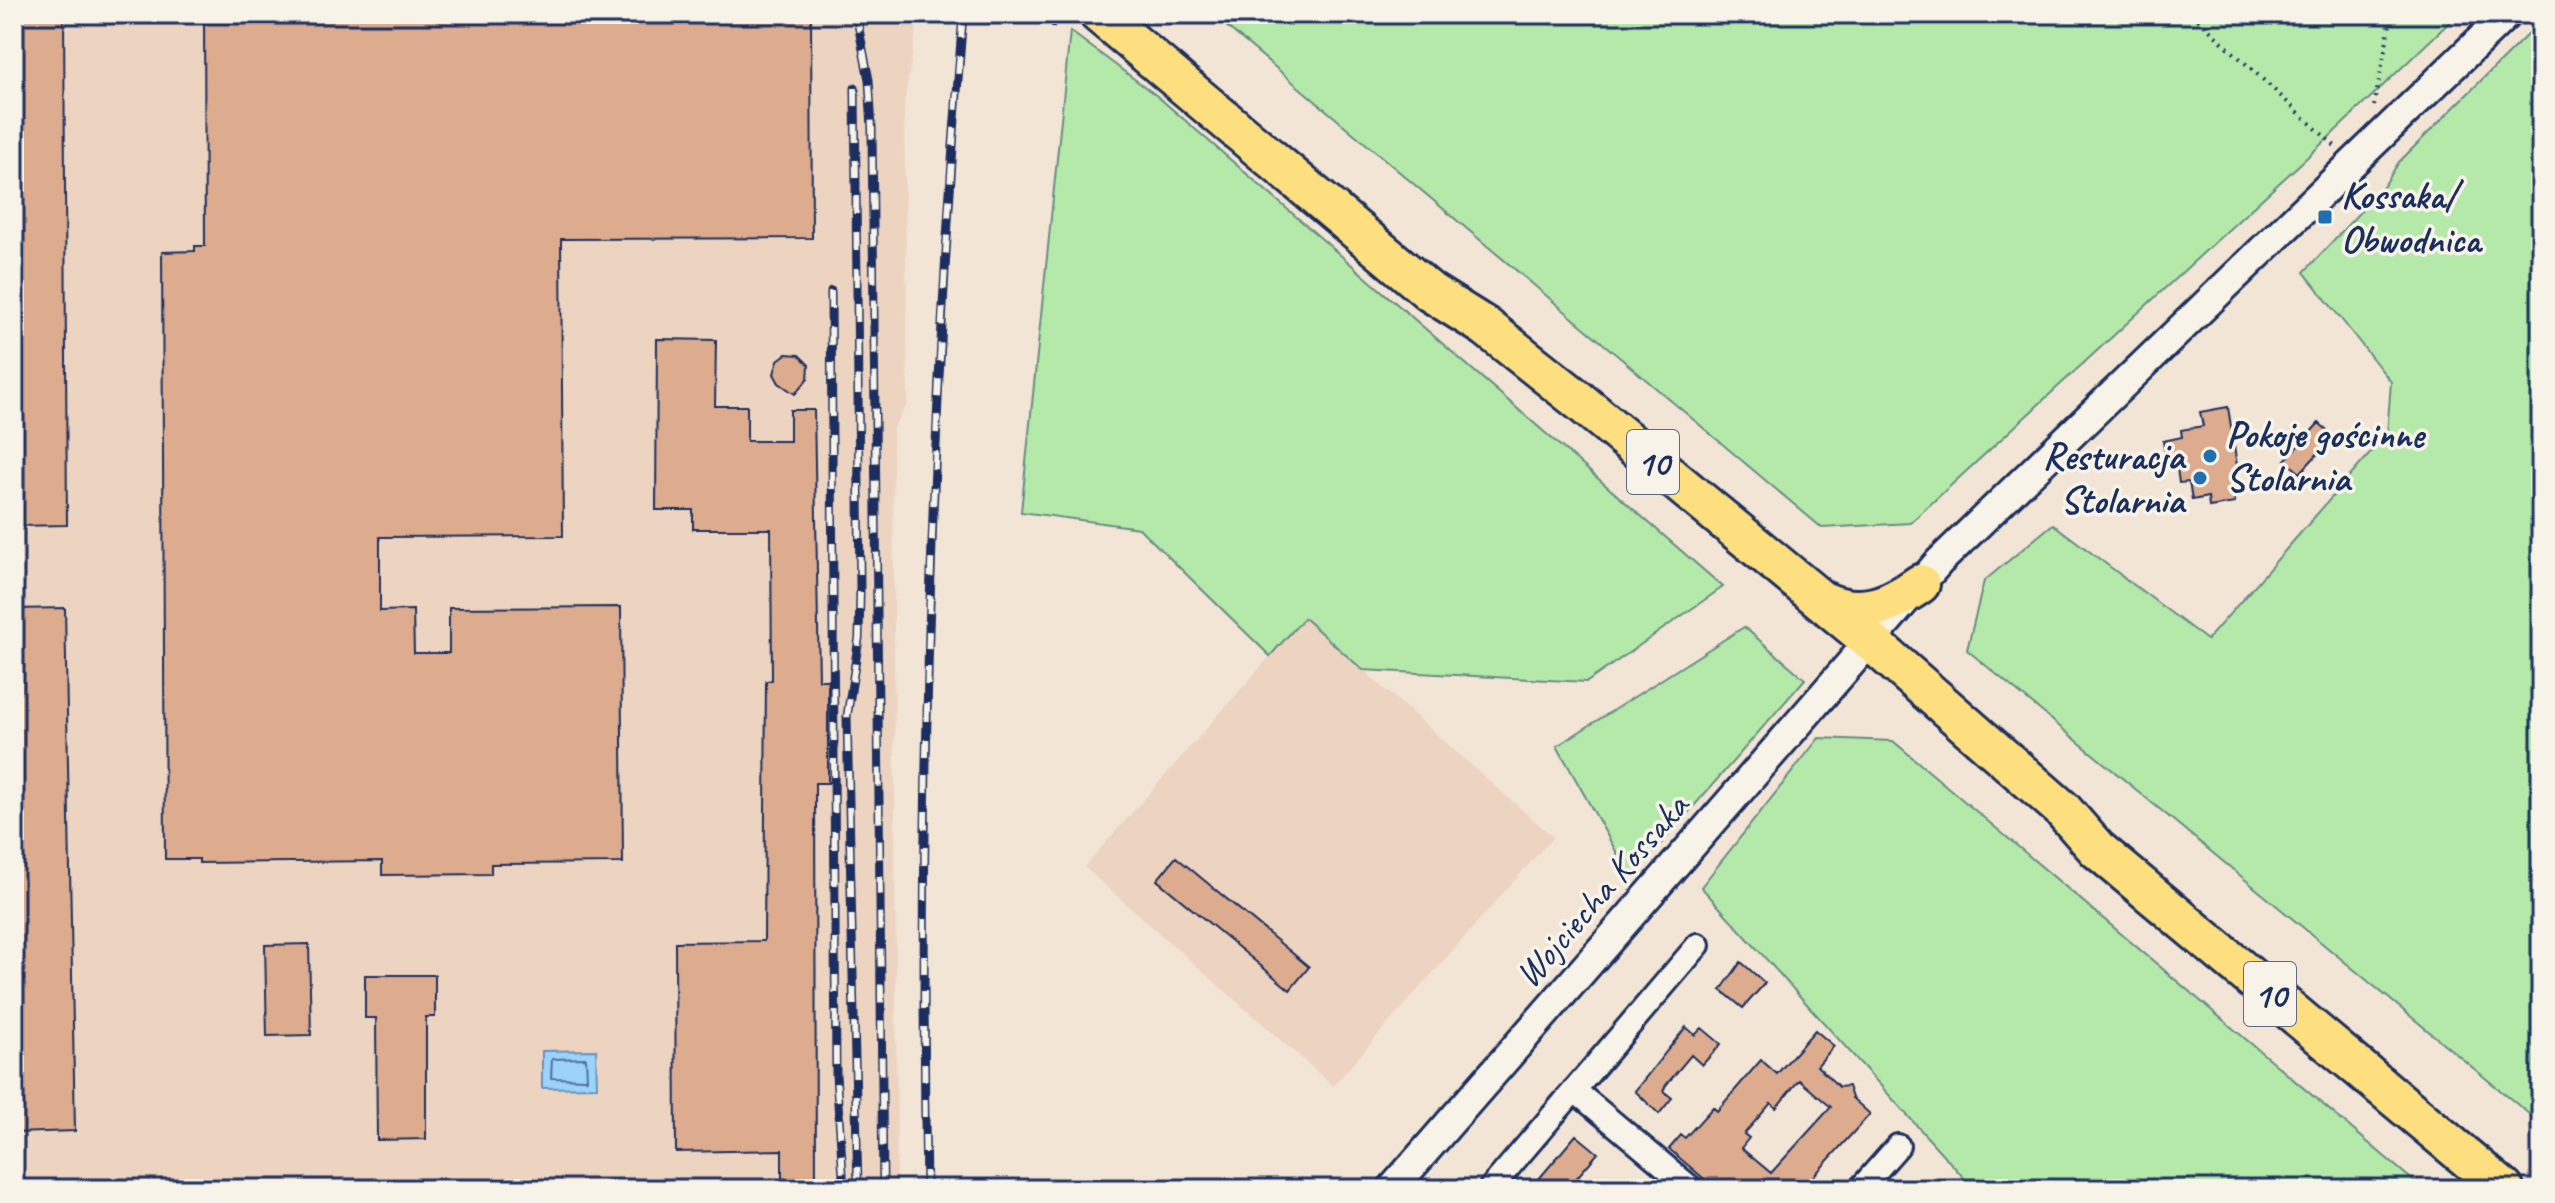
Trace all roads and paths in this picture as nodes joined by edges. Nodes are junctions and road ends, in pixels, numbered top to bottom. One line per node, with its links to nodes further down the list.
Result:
1 (1055, 14): 6 (path)
2 (1099, 14): 8 (highway, 10)
3 (2192, 14): 7 (path)
4 (2392, 14): 7 (path)
5 (2507, 14): 7 (street, Wojciecha Kossaka)
6 (1053, 27)
7 (2359, 157): 9 (street, Wojciecha Kossaka)
8 (1430, 292): 10 (highway, 10); 11 (highway, 10)
9 (1913, 592): 10 (highway); 11 (street, Wojciecha Kossaka); 12 (highway)
10 (1818, 599): 11 (highway, 10)
11 (1860, 650): 12 (highway, 10); 13 (highway, 10); 17 (street, Wojciecha Kossaka)
12 (1903, 670): 13 (highway, 10)
13 (2097, 849): 21 (highway, 10)
14 (1698, 945): 15 (street)
15 (1574, 1090): 18 (street); 19 (street)
16 (1898, 1146): 20 (street)
17 (1392, 1189)
18 (1490, 1189)
19 (1692, 1189)
20 (1860, 1189)
21 (2504, 1189)

